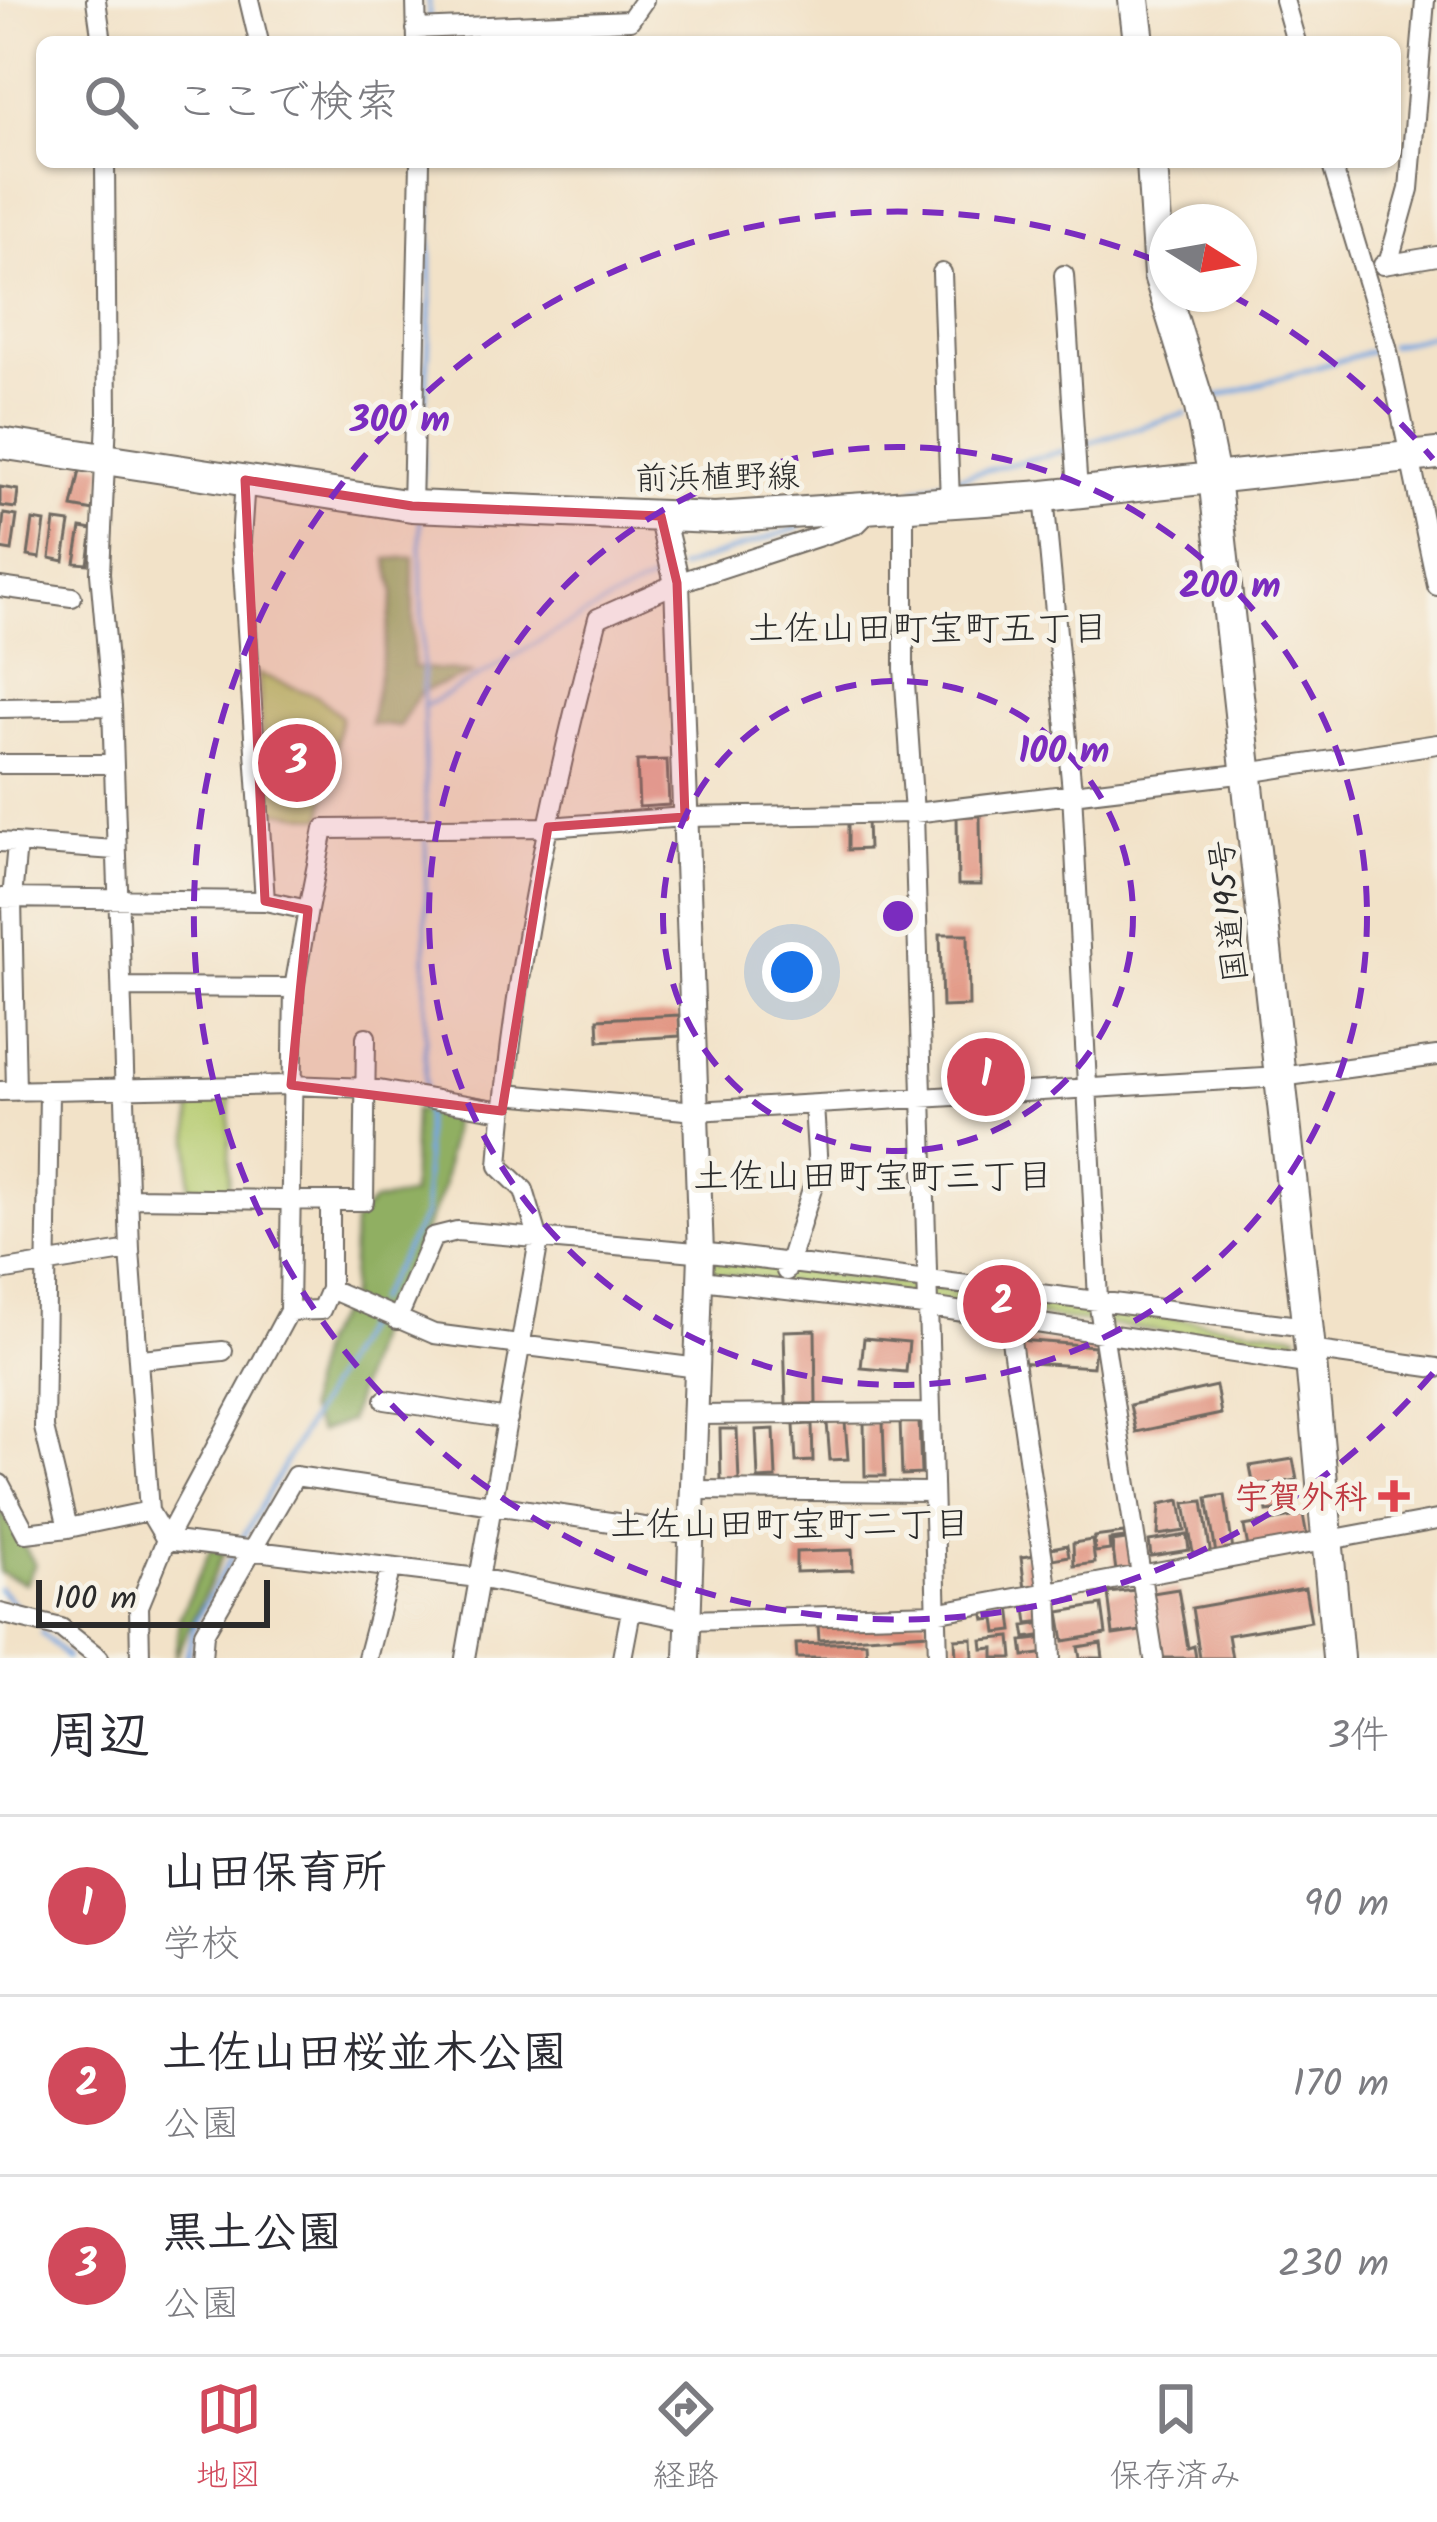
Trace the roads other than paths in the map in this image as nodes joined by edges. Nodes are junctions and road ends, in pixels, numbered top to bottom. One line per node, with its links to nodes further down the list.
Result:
1 (96, 0): 9 (street)
2 (249, 0): 10 (street)
3 (416, 0): 8 (street)
4 (644, 0): 8 (street)
5 (1134, 0): 11 (main road)
6 (1284, 0): 12 (street)
7 (1425, 0): 18 (street)
8 (416, 35)
9 (101, 36)
10 (258, 36)
11 (1138, 36)
12 (1294, 36)
13 (105, 168): 24 (street)
14 (420, 168): 31 (street)
15 (1152, 168): 25 (main road, 国道195号)
16 (1333, 168): 19 (street)
17 (1437, 256): 18 (street)
18 (1388, 264): 19 (street)
19 (1363, 268): 23 (street)
20 (942, 273): 27 (street)
21 (1064, 275): 28 (street)
22 (0, 443): 24 (main road, 前浜植野線)
23 (1425, 455): 25 (main road, 前浜植野線); 34 (street)
24 (106, 457): 26 (main road, 前浜植野線); 37 (street)
25 (1214, 477): 28 (main road, 前浜植野線); 42 (main road, 国道195号)
26 (245, 480): 31 (main road, 前浜植野線); 51 (street)
27 (949, 488): 29 (main road, 前浜植野線); 30 (main road, 前浜植野線)
28 (1078, 492): 29 (main road, 前浜植野線)
29 (1044, 496): 43 (street)
30 (890, 504): 32 (main road, 前浜植野線); 33 (street); 44 (street)
31 (421, 506): 32 (main road, 前浜植野線)
32 (661, 516): 33 (street)
33 (675, 574): 45 (street); 46 (street)
34 (1437, 586)
35 (0, 587): 36 (street)
36 (72, 597)
37 (112, 706): 38 (street); 41 (street)
38 (0, 708)
39 (1437, 744): 42 (street)
40 (0, 764): 41 (street)
41 (110, 764): 48 (street)
42 (1247, 773): 43 (street); 57 (main road, 国道195号)
43 (1072, 791): 44 (street); 61 (street)
44 (914, 813): 45 (street); 64 (street)
45 (685, 817): 46 (street); 67 (street)
46 (548, 827): 52 (street); 65 (street)
47 (8, 843): 48 (street); 49 (street)
48 (115, 850): 50 (street)
49 (6, 899): 50 (street); 62 (street)
50 (117, 899): 51 (street); 53 (street)
51 (265, 901): 52 (street)
52 (308, 910): 54 (street)
53 (122, 987): 54 (street); 59 (street)
54 (294, 988): 58 (street)
55 (366, 1037): 60 (street)
56 (1437, 1056): 57 (street)
57 (1281, 1078): 61 (street); 88 (main road, 国道195号)
58 (291, 1085): 59 (street); 60 (street); 69 (street)
59 (126, 1086): 63 (street); 68 (street)
60 (367, 1088): 65 (street); 70 (street)
61 (1084, 1089): 64 (street); 81 (street)
62 (8, 1091): 63 (street)
63 (49, 1091): 73 (street)
64 (923, 1097): 66 (street); 77 (street)
65 (504, 1102): 67 (street); 71 (street)
66 (814, 1105): 67 (street); 74 (street)
67 (696, 1111): 75 (street)
68 (131, 1198): 69 (street); 72 (street)
69 (290, 1201): 70 (street); 83 (street)
70 (330, 1202): 79 (street)
71 (539, 1240): 75 (street); 84 (street); 87 (street)
72 (130, 1250): 73 (street); 90 (street)
73 (45, 1261): 76 (street); 103 (street)
74 (788, 1263): 75 (street); 77 (street); 78 (street)
75 (701, 1267): 78 (street); 91 (street)
76 (0, 1271)
77 (924, 1279): 80 (street); 82 (street)
78 (782, 1288): 82 (street)
79 (330, 1289): 83 (street); 84 (street)
80 (1008, 1290): 81 (street); 85 (street)
81 (1098, 1300): 86 (street); 88 (street)
82 (924, 1306): 85 (street); 94 (street)
83 (289, 1311): 105 (street)
84 (397, 1320): 87 (street)
85 (1012, 1321): 86 (street); 111 (street)
86 (1107, 1334): 88 (street); 109 (street)
87 (520, 1347): 91 (street); 96 (street)
88 (1310, 1347): 92 (street); 106 (main road, 国道195号)
89 (223, 1351): 90 (street)
90 (141, 1359): 101 (street)
91 (698, 1368): 95 (street)
92 (1437, 1368)
93 (385, 1400): 96 (street)
94 (927, 1413): 95 (street); 99 (street)
95 (696, 1415): 98 (street)
96 (508, 1419): 100 (street)
97 (0, 1484): 103 (street)
98 (693, 1490): 99 (street); 104 (street)
99 (931, 1492): 113 (street)
100 (489, 1500): 104 (street); 107 (street); 110 (street)
101 (148, 1510): 103 (street); 105 (street)
102 (1437, 1520): 106 (street)
103 (68, 1528)
104 (692, 1534): 115 (street)
105 (166, 1540): 107 (street); 117 (street)
106 (1329, 1544): 109 (street); 126 (main road, 国道195号)
107 (241, 1547): 108 (street); 118 (street)
108 (390, 1571): 110 (street); 119 (street)
109 (1145, 1577): 111 (street); 125 (street)
110 (478, 1578): 112 (street); 120 (street)
111 (1048, 1594): 113 (street); 124 (street)
112 (631, 1611): 115 (street); 121 (street)
113 (935, 1613): 115 (street); 123 (street)
114 (2, 1614): 116 (street)
115 (688, 1620): 122 (street)
116 (99, 1658)
117 (140, 1658)
118 (202, 1658)
119 (367, 1658)
120 (465, 1658)
121 (622, 1658)
122 (687, 1658)
123 (938, 1658)
124 (1051, 1658)
125 (1154, 1658)
126 (1338, 1658)

